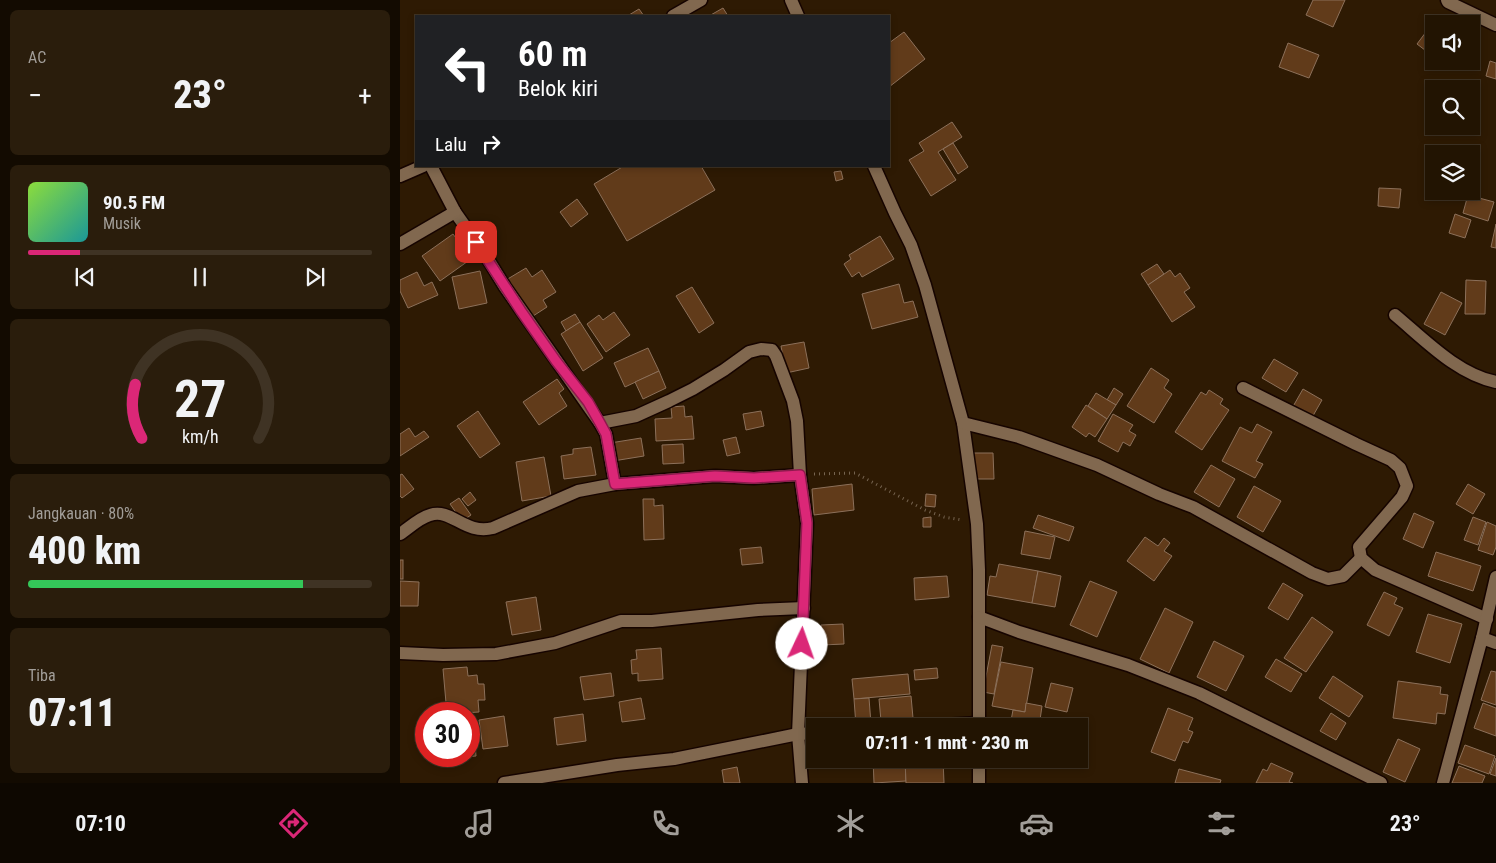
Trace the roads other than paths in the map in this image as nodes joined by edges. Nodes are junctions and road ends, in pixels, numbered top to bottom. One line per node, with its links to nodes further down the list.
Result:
1 (701, 0): 4 (street)
2 (791, 0): 5 (street)
3 (1447, 0): 6 (street)
4 (675, 15)
5 (798, 15)
6 (1496, 25)
7 (421, 167): 10 (street)
8 (432, 167): 11 (street)
9 (874, 167): 17 (street)
10 (400, 176)
11 (455, 212): 12 (street); 16 (street)
12 (400, 244)
13 (1395, 315): 14 (street)
14 (1496, 382)
15 (1243, 388): 21 (street)
16 (600, 423): 18 (street); 19 (street)
17 (964, 423): 21 (street); 24 (street)
18 (800, 475): 19 (street); 23 (street)
19 (615, 484): 20 (street)
20 (400, 534)
21 (1362, 558): 25 (street)
22 (1496, 577): 25 (street)
23 (804, 608): 28 (street); 30 (street)
24 (979, 617): 29 (street); 36 (street)
25 (1487, 619): 26 (street)
26 (1482, 638): 27 (street); 37 (street)
27 (1496, 643)
28 (400, 653)
29 (979, 718)
30 (798, 734): 31 (street); 33 (street); 34 (street)
31 (806, 734)
32 (979, 768): 35 (street)
33 (504, 783)
34 (802, 783)
35 (979, 783)
36 (1381, 783)
37 (1443, 783)

